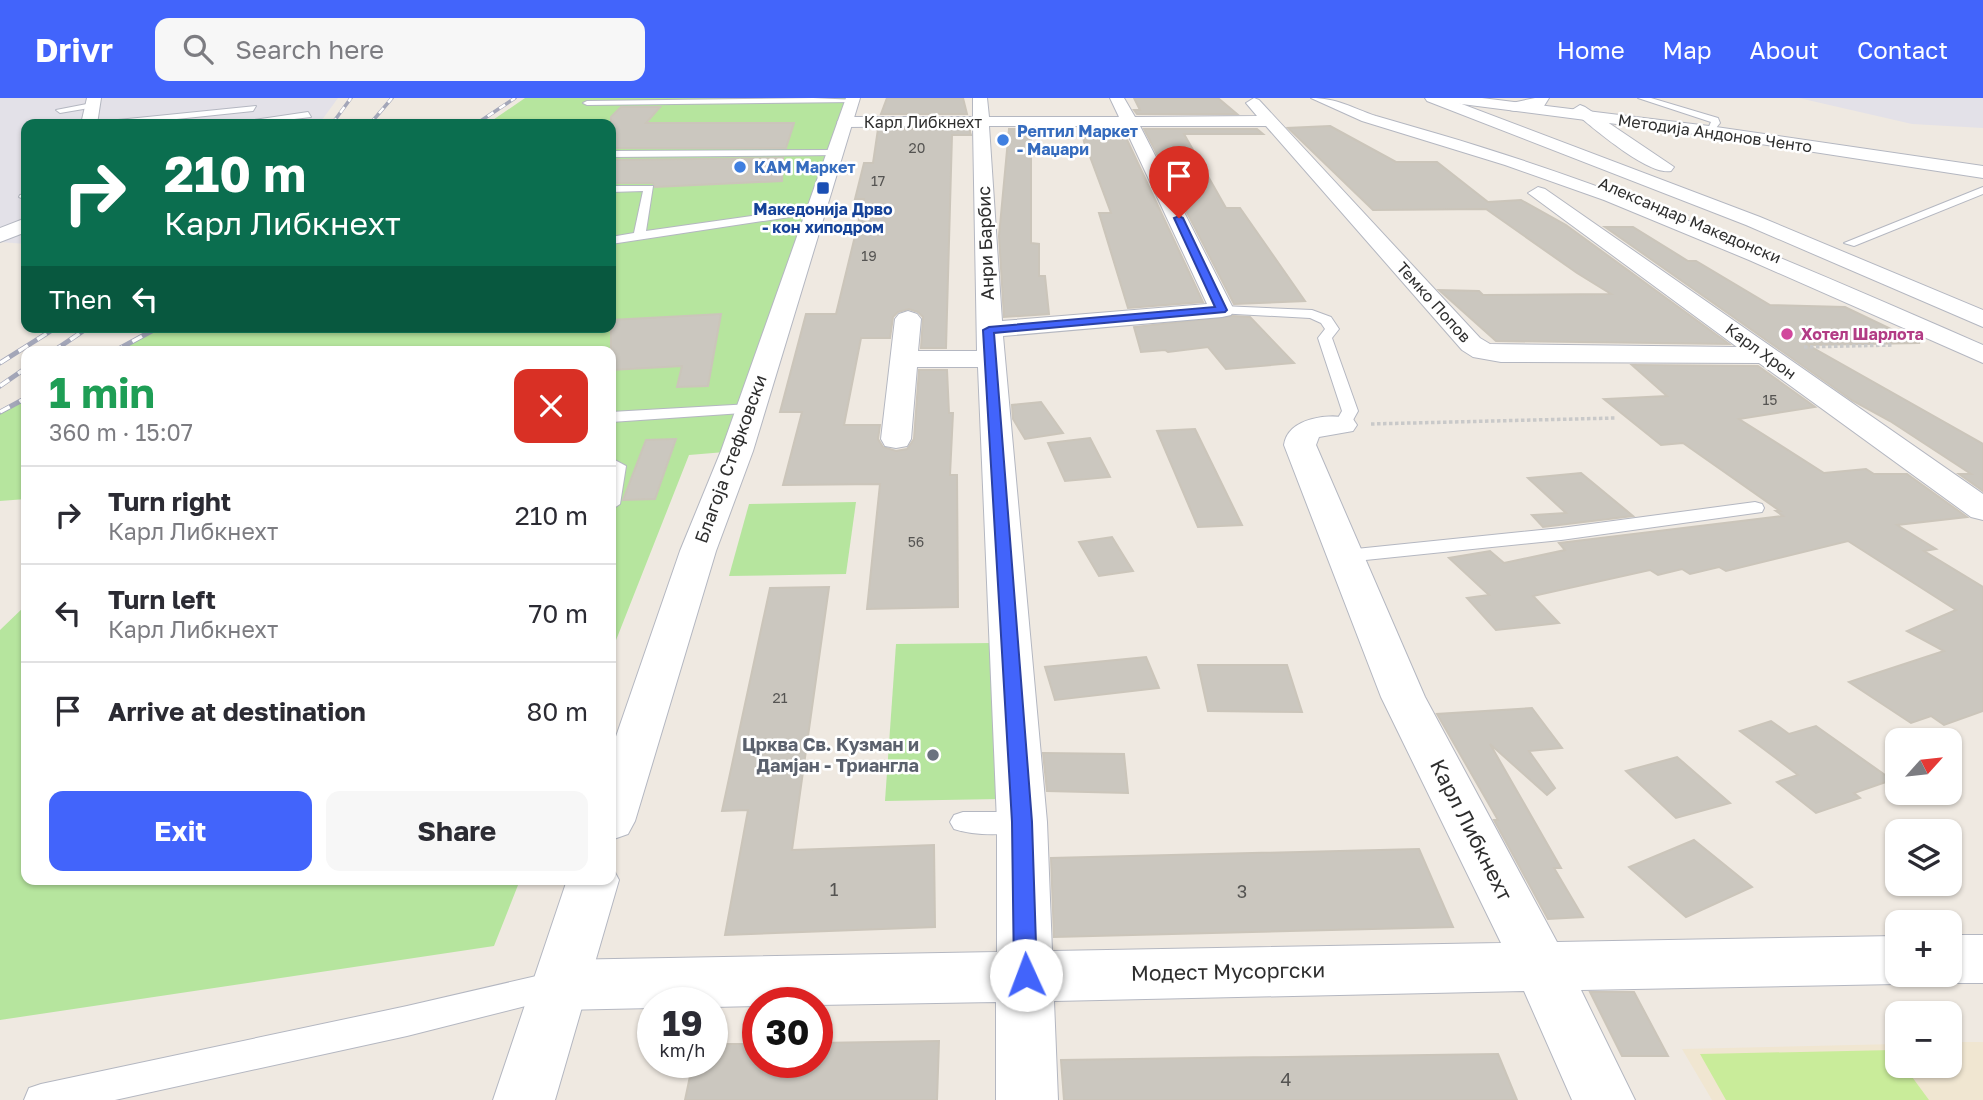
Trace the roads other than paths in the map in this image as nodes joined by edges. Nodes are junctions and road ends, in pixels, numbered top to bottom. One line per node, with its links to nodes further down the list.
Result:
1 (1117, 98): 22 (street)
2 (1318, 98): 44 (street)
3 (1432, 98): 40 (street, Александар Македонски)
4 (1446, 98): 11 (street)
5 (1542, 98): 11 (street)
6 (1550, 98): 18 (street)
7 (1642, 98): 24 (lane)
8 (587, 103): 10 (lane)
9 (1408, 103): 42 (street, Александар Македонски)
10 (850, 107): 15 (street, Карл Либкнехт); 26 (street, Благоја Стефковски)
11 (1512, 107): 18 (street)
12 (253, 108): 20 (lane)
13 (188, 109): 16 (lane)
14 (60, 110): 16 (lane)
15 (981, 110): 22 (street, Карл Либкнехт); 41 (street, Анри Барбис)
16 (91, 112)
17 (1263, 112): 22 (street, Карл Либкнехт); 43 (street, Темко Попов)
18 (1583, 113): 23 (street)
19 (309, 115): 21 (lane)
20 (158, 119)
21 (273, 119)
22 (1127, 121): 38 (street)
23 (1622, 131): 24 (street, Методија Андонов Ченто); 37 (street)
24 (1709, 131): 27 (street, Методија Андонов Ченто)
25 (616, 153): 26 (lane)
26 (835, 153): 31 (street, Благоја Стефковски)
27 (1983, 172)
28 (616, 189): 34 (lane)
29 (1983, 190): 36 (lane)
30 (1538, 193): 43 (street, Карл Хрон)
31 (816, 210): 34 (lane); 46 (street, Благоја Стефковски)
32 (21, 226): 33 (street)
33 (0, 236)
34 (639, 236): 35 (lane)
35 (616, 239)
36 (1850, 243)
37 (1983, 309)
38 (1222, 310): 41 (street); 48 (lane)
39 (908, 319): 45 (street)
40 (1983, 319)
41 (990, 344): 45 (street); 55 (street, Анри Барбис)
42 (1983, 345)
43 (1761, 351): 51 (street, Карл Хрон)
44 (1983, 355)
45 (905, 359): 49 (street)
46 (751, 409): 47 (lane); 53 (street, Благоја Стефковски)
47 (616, 417)
48 (1342, 425): 52 (street, Карл Либкнехт)
49 (896, 439)
50 (1755, 508): 52 (lane)
51 (1983, 510)
52 (1346, 556): 60 (street, Карл Либкнехт)
53 (616, 805)
54 (964, 822): 55 (lane)
55 (1022, 822): 61 (street, Анри Барбис)
56 (591, 885): 62 (street)
57 (1962, 959): 58 (street)
58 (1983, 959)
59 (1885, 960): 60 (street, Модест Мусоргски)
60 (1540, 965): 61 (street, Модест Мусоргски); 66 (street, Карл Либкнехт)
61 (1026, 975): 62 (street, Модест Мусоргски); 65 (street, Анри Барбис)
62 (560, 985): 63 (lane); 64 (street)
63 (41, 1100)
64 (524, 1100)
65 (1027, 1100)
66 (1604, 1100)

